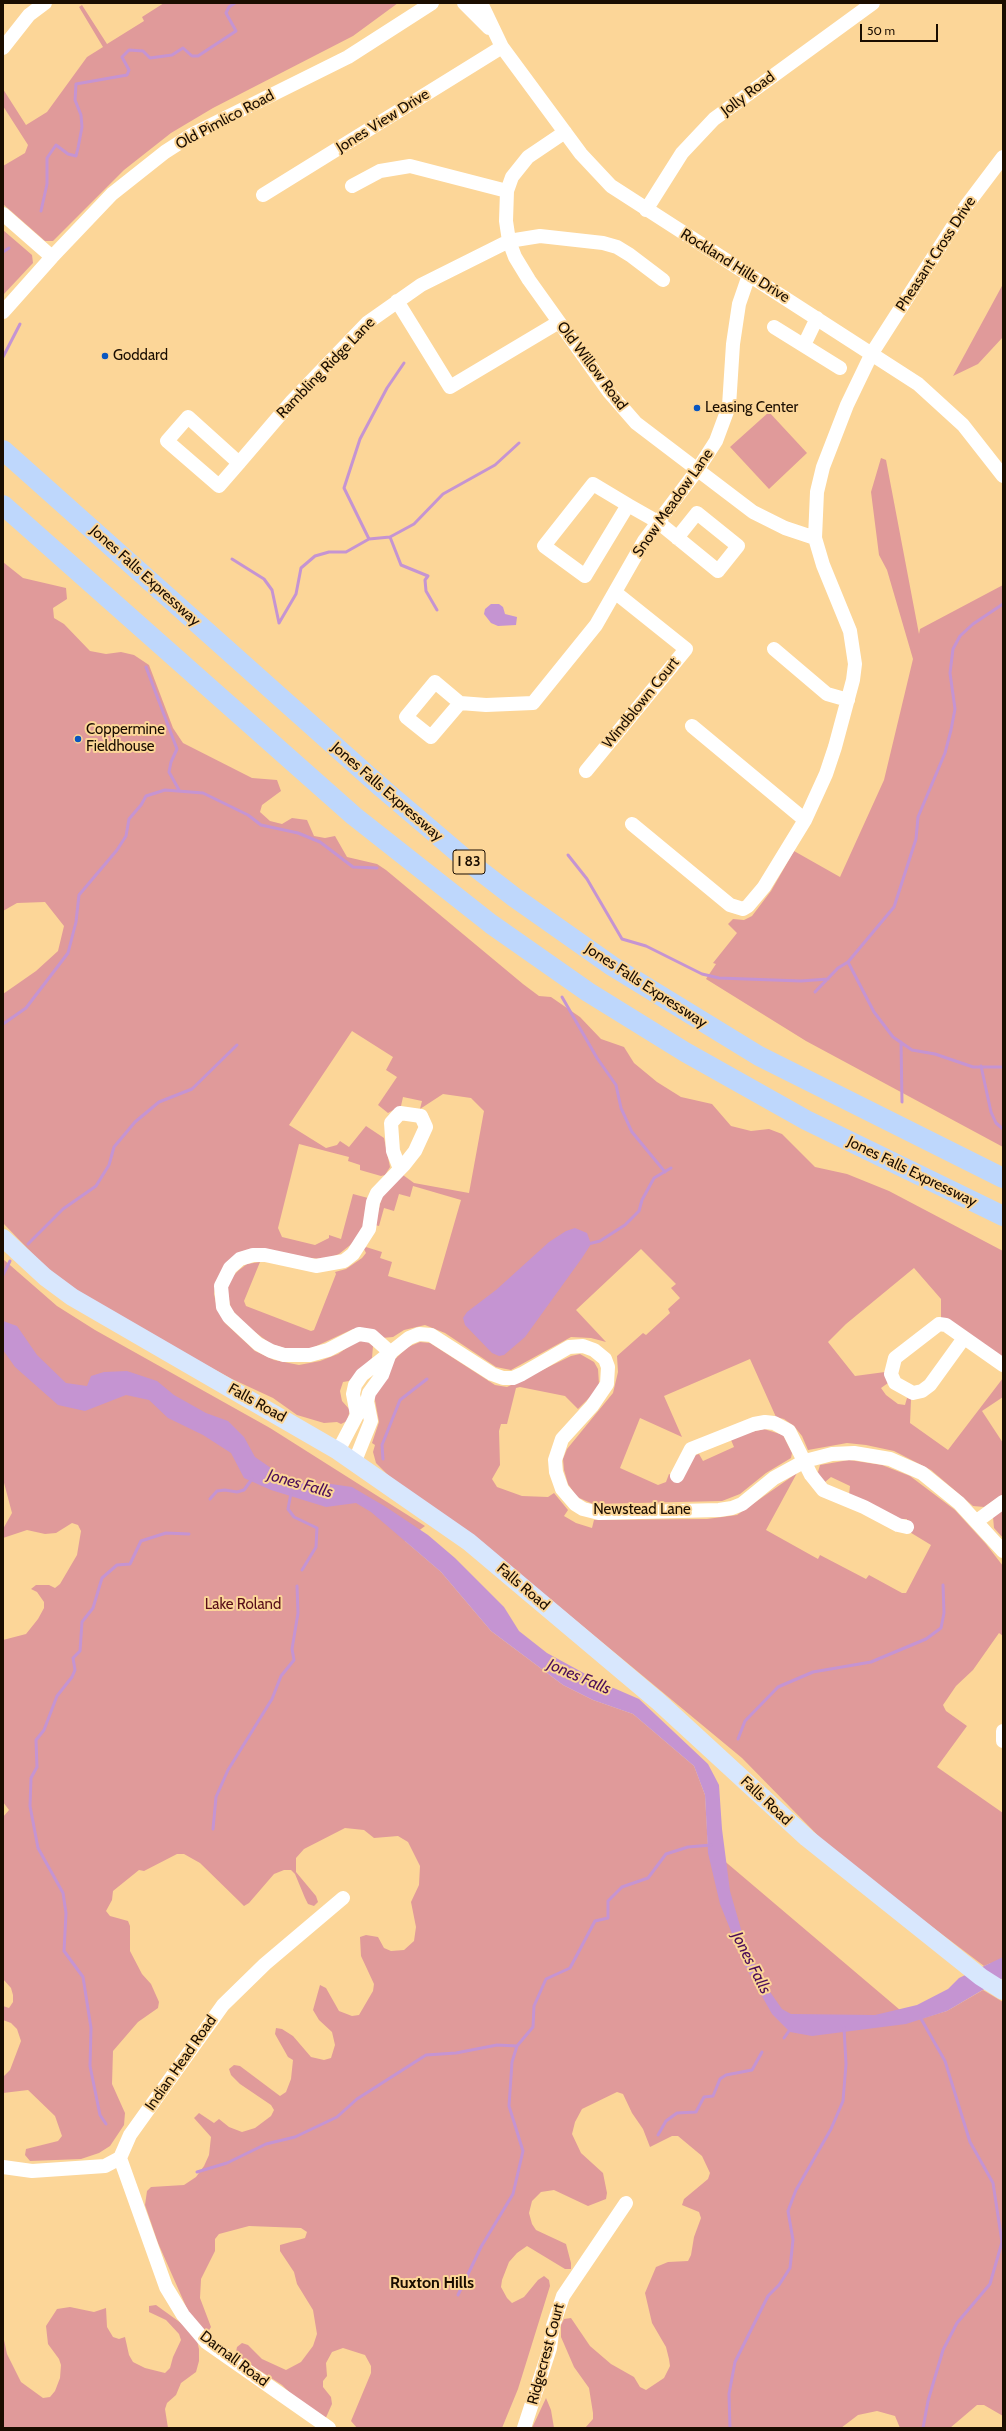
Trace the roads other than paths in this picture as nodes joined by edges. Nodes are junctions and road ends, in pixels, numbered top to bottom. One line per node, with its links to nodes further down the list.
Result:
1 (45, 3): 10 (street)
2 (413, 3): 7 (street, Old Pimlico Road)
3 (432, 3): 7 (street, Old Pimlico Road)
4 (464, 3): 8 (street, Rockland Hills Drive)
5 (480, 3): 8 (street, Rockland Hills Drive)
6 (873, 3): 16 (street, Jolly Road)
7 (400, 22): 19 (street, Old Pimlico Road)
8 (492, 30): 9 (street, Rockland Hills Drive)
9 (502, 47): 11 (street, Rockland Hills Drive); 15 (street, Jones View Drive)
10 (3, 48)
11 (564, 132): 14 (street, Old Willow Road); 16 (street, Rockland Hills Drive)
12 (1003, 157): 28 (street, Pheasant Cross Drive)
13 (352, 186): 14 (street)
14 (507, 191): 18 (street, Old Willow Road)
15 (263, 195)
16 (646, 210): 20 (street, Rockland Hills Drive)
17 (3, 214): 19 (street)
18 (509, 241): 21 (street, Rambling Ridge Lane); 22 (street, Rambling Ridge Lane); 25 (street, Old Willow Road)
19 (52, 257): 23 (street, Old Pimlico Road)
20 (750, 275): 24 (street, Rockland Hills Drive); 32 (street, Snow Meadow Lane)
21 (663, 280)
22 (397, 301): 25 (street); 31 (street, Rambling Ridge Lane)
23 (3, 312)
24 (817, 318): 27 (street); 28 (street, Rockland Hills Drive)
25 (559, 322): 32 (street, Old Willow Road)
26 (774, 327): 27 (street)
27 (804, 345): 29 (street)
28 (872, 353): 33 (street, Rockland Hills Drive); 38 (street, Pheasant Cross Drive)
29 (840, 368)
30 (3, 450): 48 (highway, Jones Falls Expressway / I 83)
31 (239, 463): 31 (street, Rambling Ridge Lane)
32 (698, 469): 36 (street, Snow Meadow Lane); 38 (street, Old Willow Road)
33 (1003, 476)
34 (3, 505): 49 (highway, Jones Falls Expressway / I 83)
35 (628, 505): 35 (street); 36 (street)
36 (658, 522): 37 (street); 39 (street, Snow Meadow Lane)
37 (677, 538)
38 (815, 538): 41 (street, Pheasant Cross Drive)
39 (616, 592): 42 (street, Snow Meadow Lane); 44 (street, Windblown Court)
40 (774, 649): 41 (street)
41 (848, 700): 45 (street, Pheasant Cross Drive)
42 (460, 702)
43 (692, 726): 45 (street)
44 (586, 771)
45 (805, 820): 46 (street, Pheasant Cross Drive)
46 (632, 824)
47 (400, 1169): 52 (street)
48 (1003, 1178)
49 (1003, 1216)
50 (3, 1238): 54 (main road, Falls Road)
51 (964, 1338): 51 (street); 53 (street)
52 (391, 1353): 54 (street, Newstead Lane); 55 (street, Newstead Lane); 56 (street, Newstead Lane)
53 (1003, 1365)
54 (338, 1450): 55 (main road, Falls Road)
55 (355, 1461): 65 (main road, Falls Road)
56 (805, 1461): 57 (street); 59 (street, Newstead Lane); 60 (street)
57 (677, 1476)
58 (1003, 1502): 59 (street)
59 (977, 1521): 61 (street, Newstead Lane)
60 (907, 1527)
61 (1003, 1551)
62 (1003, 1731): 63 (street)
63 (1003, 1741)
64 (343, 1898): 66 (street, Indian Head Road)
65 (999, 1989)
66 (120, 2158): 67 (street); 69 (street, Darnall Road)
67 (3, 2167)
68 (626, 2203): 70 (street, Ridgecrest Court)
69 (329, 2428)
70 (524, 2428)

